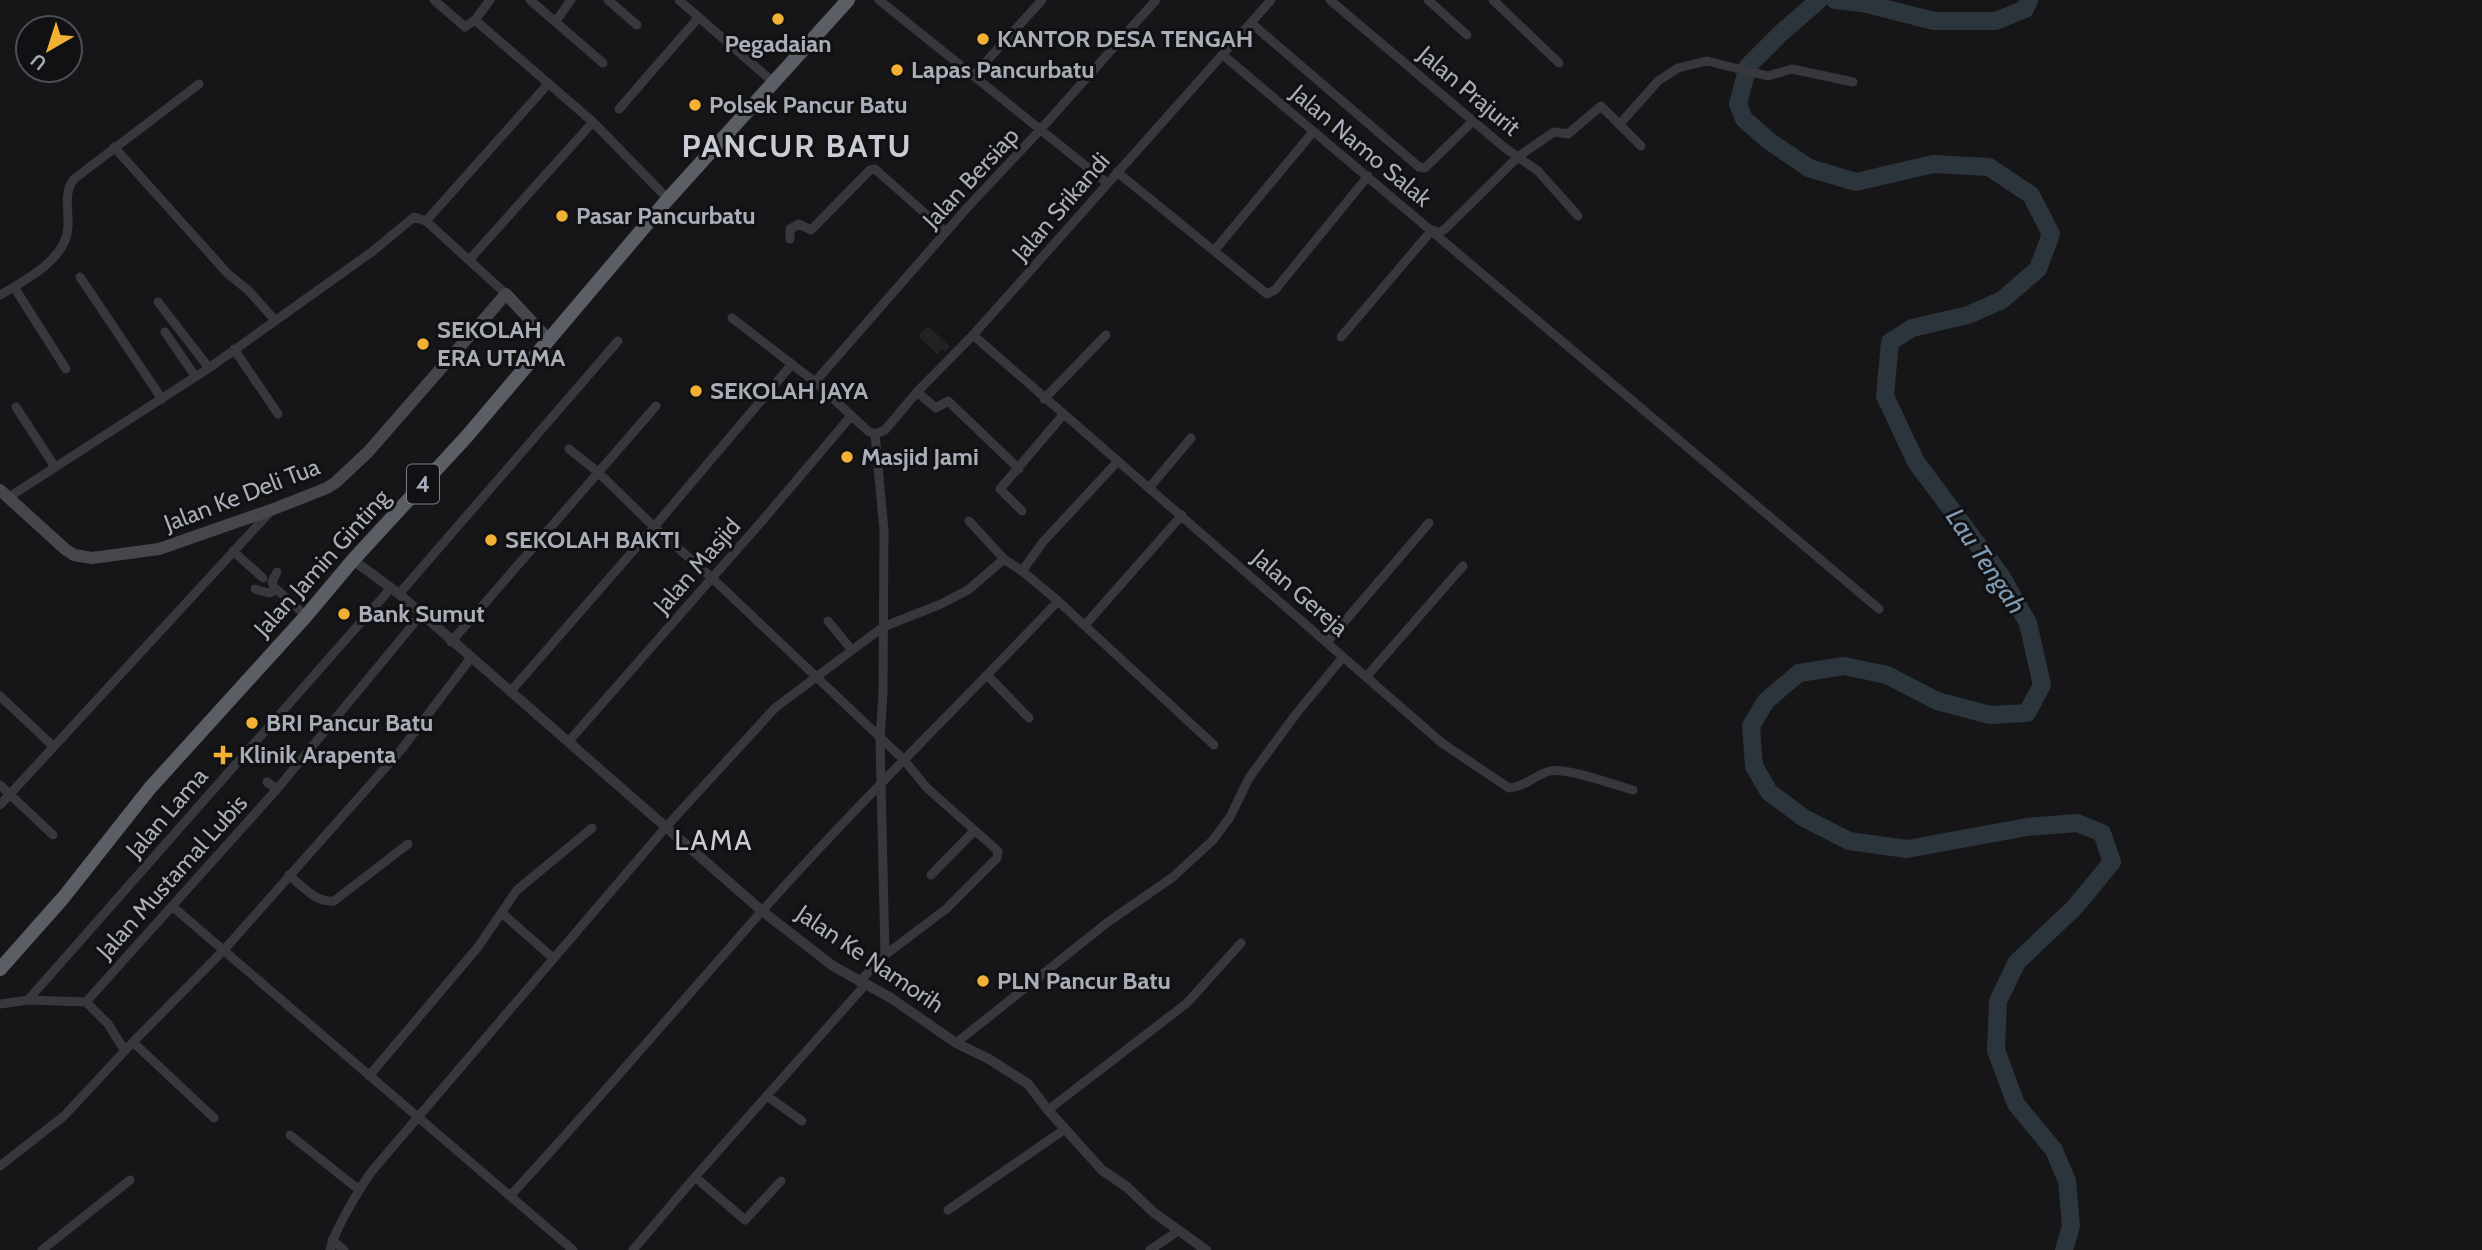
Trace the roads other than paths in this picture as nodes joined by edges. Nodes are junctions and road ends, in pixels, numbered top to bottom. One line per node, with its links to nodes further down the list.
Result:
1 (434, 0): 16 (street)
2 (490, 0): 16 (street)
3 (530, 0): 17 (street)
4 (571, 0): 17 (street)
5 (608, 0): 19 (street)
6 (848, 0): 25 (highway, Jalan Jamin Ginting / 4)
7 (879, 0): 24 (street)
8 (1042, 0): 24 (street)
9 (1156, 0): 33 (street, Jalan Bersiap)
10 (1271, 0): 18 (street, Jalan Srikandi)
11 (1330, 0): 30 (street, Jalan Prajurit)
12 (1428, 0): 20 (street)
13 (1493, 0): 23 (street)
14 (683, 1): 15 (street)
15 (698, 18): 25 (street); 29 (street)
16 (475, 20): 28 (street)
17 (556, 21): 22 (street)
18 (1251, 23): 21 (street, Jalan Srikandi); 30 (street)
19 (637, 25)
20 (1468, 35)
21 (1223, 55): 34 (street, Jalan Namo Salak); 38 (street, Jalan Srikandi)
22 (603, 63)
23 (1559, 63)
24 (974, 75): 33 (street)
25 (773, 82): 41 (highway, Jalan Jamin Ginting / 4)
26 (1853, 82): 32 (street)
27 (199, 84): 36 (street)
28 (548, 84): 31 (street); 43 (street)
29 (619, 109)
30 (1473, 121): 37 (street, Jalan Prajurit)
31 (593, 122): 41 (street); 48 (street)
32 (1619, 125): 35 (street); 37 (street)
33 (1041, 129): 40 (street); 45 (street, Jalan Bersiap)
34 (1313, 132): 39 (street, Jalan Namo Salak); 47 (street)
35 (1641, 146)
36 (114, 148): 50 (street); 55 (street)
37 (1519, 156): 42 (street, Jalan Prajurit); 44 (street)
38 (1117, 172): 40 (street, Jalan Srikandi); 47 (street)
39 (1368, 176): 44 (street, Jalan Namo Salak); 47 (street)
40 (1107, 183): 57 (street, Jalan Srikandi)
41 (668, 199): 60 (highway, Jalan Jamin Ginting / 4)
42 (1578, 216)
43 (426, 221): 48 (street); 55 (street)
44 (1432, 230): 59 (street, Jalan Namo Salak); 103 (street)
45 (946, 232): 46 (street); 67 (street, Jalan Bersiap)
46 (790, 239)
47 (1214, 251)
48 (469, 260): 51 (street)
49 (80, 277): 69 (street)
50 (14, 287): 52 (street); 65 (street)
51 (506, 294): 60 (main road); 85 (main road, Jalan Ke Deli Tua)
52 (0, 295)
53 (158, 302): 64 (street)
54 (732, 318): 63 (street)
55 (274, 319): 62 (street)
56 (164, 332): 66 (street)
57 (973, 335): 68 (street, Jalan Srikandi); 70 (street, Jalan Gereja)
58 (1106, 335): 70 (street)
59 (1341, 337)
60 (549, 340): 93 (highway, Jalan Jamin Ginting / 4)
61 (618, 341): 101 (street, Jalan Lama)
62 (234, 349): 64 (street); 73 (street)
63 (792, 364): 67 (street); 90 (street)
64 (209, 368): 66 (street)
65 (66, 369)
66 (195, 376): 69 (street)
67 (815, 382): 74 (street)
68 (917, 392): 76 (street, Jalan Srikandi); 81 (street)
69 (162, 399): 80 (street)
70 (1044, 399): 75 (street, Jalan Gereja)
71 (656, 405): 82 (street)
72 (16, 407): 80 (street)
73 (278, 414)
74 (850, 415): 76 (street); 98 (street, Jalan Masjid)
75 (1063, 415): 79 (street, Jalan Gereja); 81 (street)
76 (876, 434): 108 (street)
77 (1191, 438): 83 (street)
78 (569, 449): 82 (street)
79 (1118, 461): 83 (street, Jalan Gereja); 95 (street)
80 (55, 467): 84 (street)
81 (1019, 469): 86 (street)
82 (598, 472): 90 (street); 109 (street)
83 (1149, 488): 87 (street, Jalan Gereja)
84 (4, 494): 85 (main road, Jalan Ke Deli Tua)
85 (271, 510): 91 (street)
86 (1022, 511)
87 (1182, 515): 107 (street); 110 (street, Jalan Gereja)
88 (969, 521): 92 (street)
89 (1429, 523): 110 (street)
90 (654, 527): 98 (street); 117 (street)
91 (233, 551): 97 (street); 123 (street)
92 (1004, 559): 95 (street); 108 (street)
93 (353, 560): 101 (street, Jalan Ke Namorih); 105 (highway, Jalan Jamin Ginting / 4)
94 (1463, 566): 116 (street)
95 (1022, 571): 102 (street)
96 (277, 572): 100 (street)
97 (263, 578)
98 (712, 579): 115 (street); 121 (street, Jalan Masjid)
99 (255, 589): 100 (street)
100 (276, 590): 105 (street)
101 (395, 591): 104 (street, Jalan Ke Namorih); 148 (street, Jalan Lama)
102 (1058, 601): 107 (street); 114 (street)
103 (1879, 609)
104 (420, 615): 109 (street, Jalan Ke Namorih); 128 (street, Jalan Mustamal Lubis)
105 (306, 616): 146 (highway, Jalan Jamin Ginting / 4)
106 (828, 621): 111 (street)
107 (1085, 625): 122 (street)
108 (883, 627): 111 (street); 120 (street)
109 (451, 642): 113 (street, Jalan Ke Namorih)
110 (1327, 642): 112 (street, Jalan Gereja)
111 (851, 649): 115 (street)
112 (1343, 657): 116 (street, Jalan Gereja); 152 (street)
113 (470, 659): 117 (street, Jalan Ke Namorih); 138 (street)
114 (988, 676): 119 (street); 124 (street)
115 (815, 677): 120 (street); 132 (street)
116 (1366, 677): 129 (street, Jalan Gereja)
117 (510, 692): 121 (street, Jalan Ke Namorih)
118 (0, 696): 123 (street)
119 (1029, 718)
120 (880, 739): 124 (street); 126 (street)
121 (569, 741): 132 (street, Jalan Ke Namorih)
122 (1214, 744)
123 (53, 746): 130 (street)
124 (904, 760): 126 (street); 134 (street)
125 (267, 782): 128 (street)
126 (881, 783): 140 (street); 144 (street)
127 (0, 785): 130 (street)
128 (277, 789): 139 (street, Jalan Mustamal Lubis)
129 (1633, 790)
130 (9, 795): 131 (street); 135 (street)
131 (0, 805)
132 (666, 827): 140 (street, Jalan Ke Namorih); 145 (street)
133 (592, 828): 141 (street)
134 (974, 831): 137 (street); 144 (street)
135 (53, 835)
136 (408, 844): 138 (street)
137 (931, 874)
138 (289, 875): 143 (street)
139 (173, 907): 143 (street); 149 (street, Jalan Mustamal Lubis)
140 (762, 911): 147 (street, Jalan Ke Namorih); 167 (street)
141 (503, 914): 145 (street); 154 (street)
142 (1241, 943): 156 (street)
143 (223, 951): 151 (street); 154 (street)
144 (886, 955): 147 (street)
145 (553, 958): 158 (street)
146 (0, 969)
147 (862, 983): 152 (street, Jalan Ke Namorih); 155 (street)
148 (28, 1000): 149 (street); 150 (street)
149 (86, 1002): 153 (street)
150 (0, 1004)
151 (133, 1042): 153 (street); 157 (street)
152 (956, 1043): 156 (street, Jalan Ke Namorih)
153 (125, 1051): 162 (street)
154 (369, 1076): 158 (street)
155 (767, 1096): 159 (street); 163 (street)
156 (1048, 1111): 160 (street, Jalan Ke Namorih)
157 (214, 1118)
158 (416, 1118): 166 (street); 167 (street)
159 (802, 1121)
160 (1065, 1129): 168 (street); 169 (street, Jalan Ke Namorih)
161 (290, 1135): 166 (street)
162 (0, 1166)
163 (695, 1177): 165 (street); 174 (street)
164 (130, 1180): 171 (street)
165 (781, 1181)
166 (358, 1189): 170 (street)
167 (509, 1196): 173 (street)
168 (948, 1210)
169 (1178, 1231): 175 (street); 176 (street, Jalan Ke Namorih)
170 (331, 1245): 172 (street)
171 (42, 1250)
172 (344, 1250)
173 (573, 1250)
174 (634, 1250)
175 (1150, 1250)
176 (1206, 1250)

